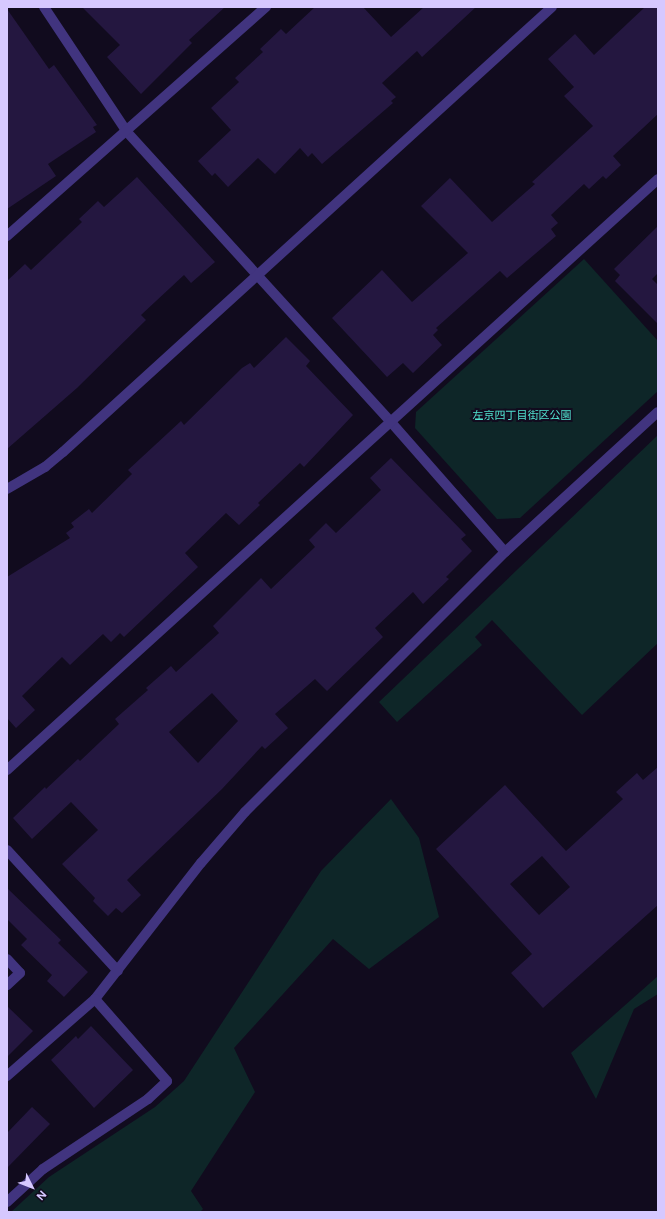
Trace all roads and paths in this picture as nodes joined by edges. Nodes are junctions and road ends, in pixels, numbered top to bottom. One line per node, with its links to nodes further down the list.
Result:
1 (44, 7): 4 (street)
2 (266, 7): 4 (street)
3 (552, 7): 7 (street)
4 (128, 132): 6 (street); 7 (street)
5 (658, 179): 9 (street)
6 (7, 236)
7 (258, 276): 9 (street); 10 (street)
8 (658, 412): 11 (street)
9 (390, 421): 11 (street); 12 (street)
10 (7, 489)
11 (506, 552): 15 (street)
12 (7, 770)
13 (7, 850): 15 (street)
14 (7, 959): 16 (street)
15 (118, 971): 17 (street)
16 (7, 985)
17 (95, 999): 18 (street); 19 (street)
18 (7, 1076)
19 (7, 1202)

